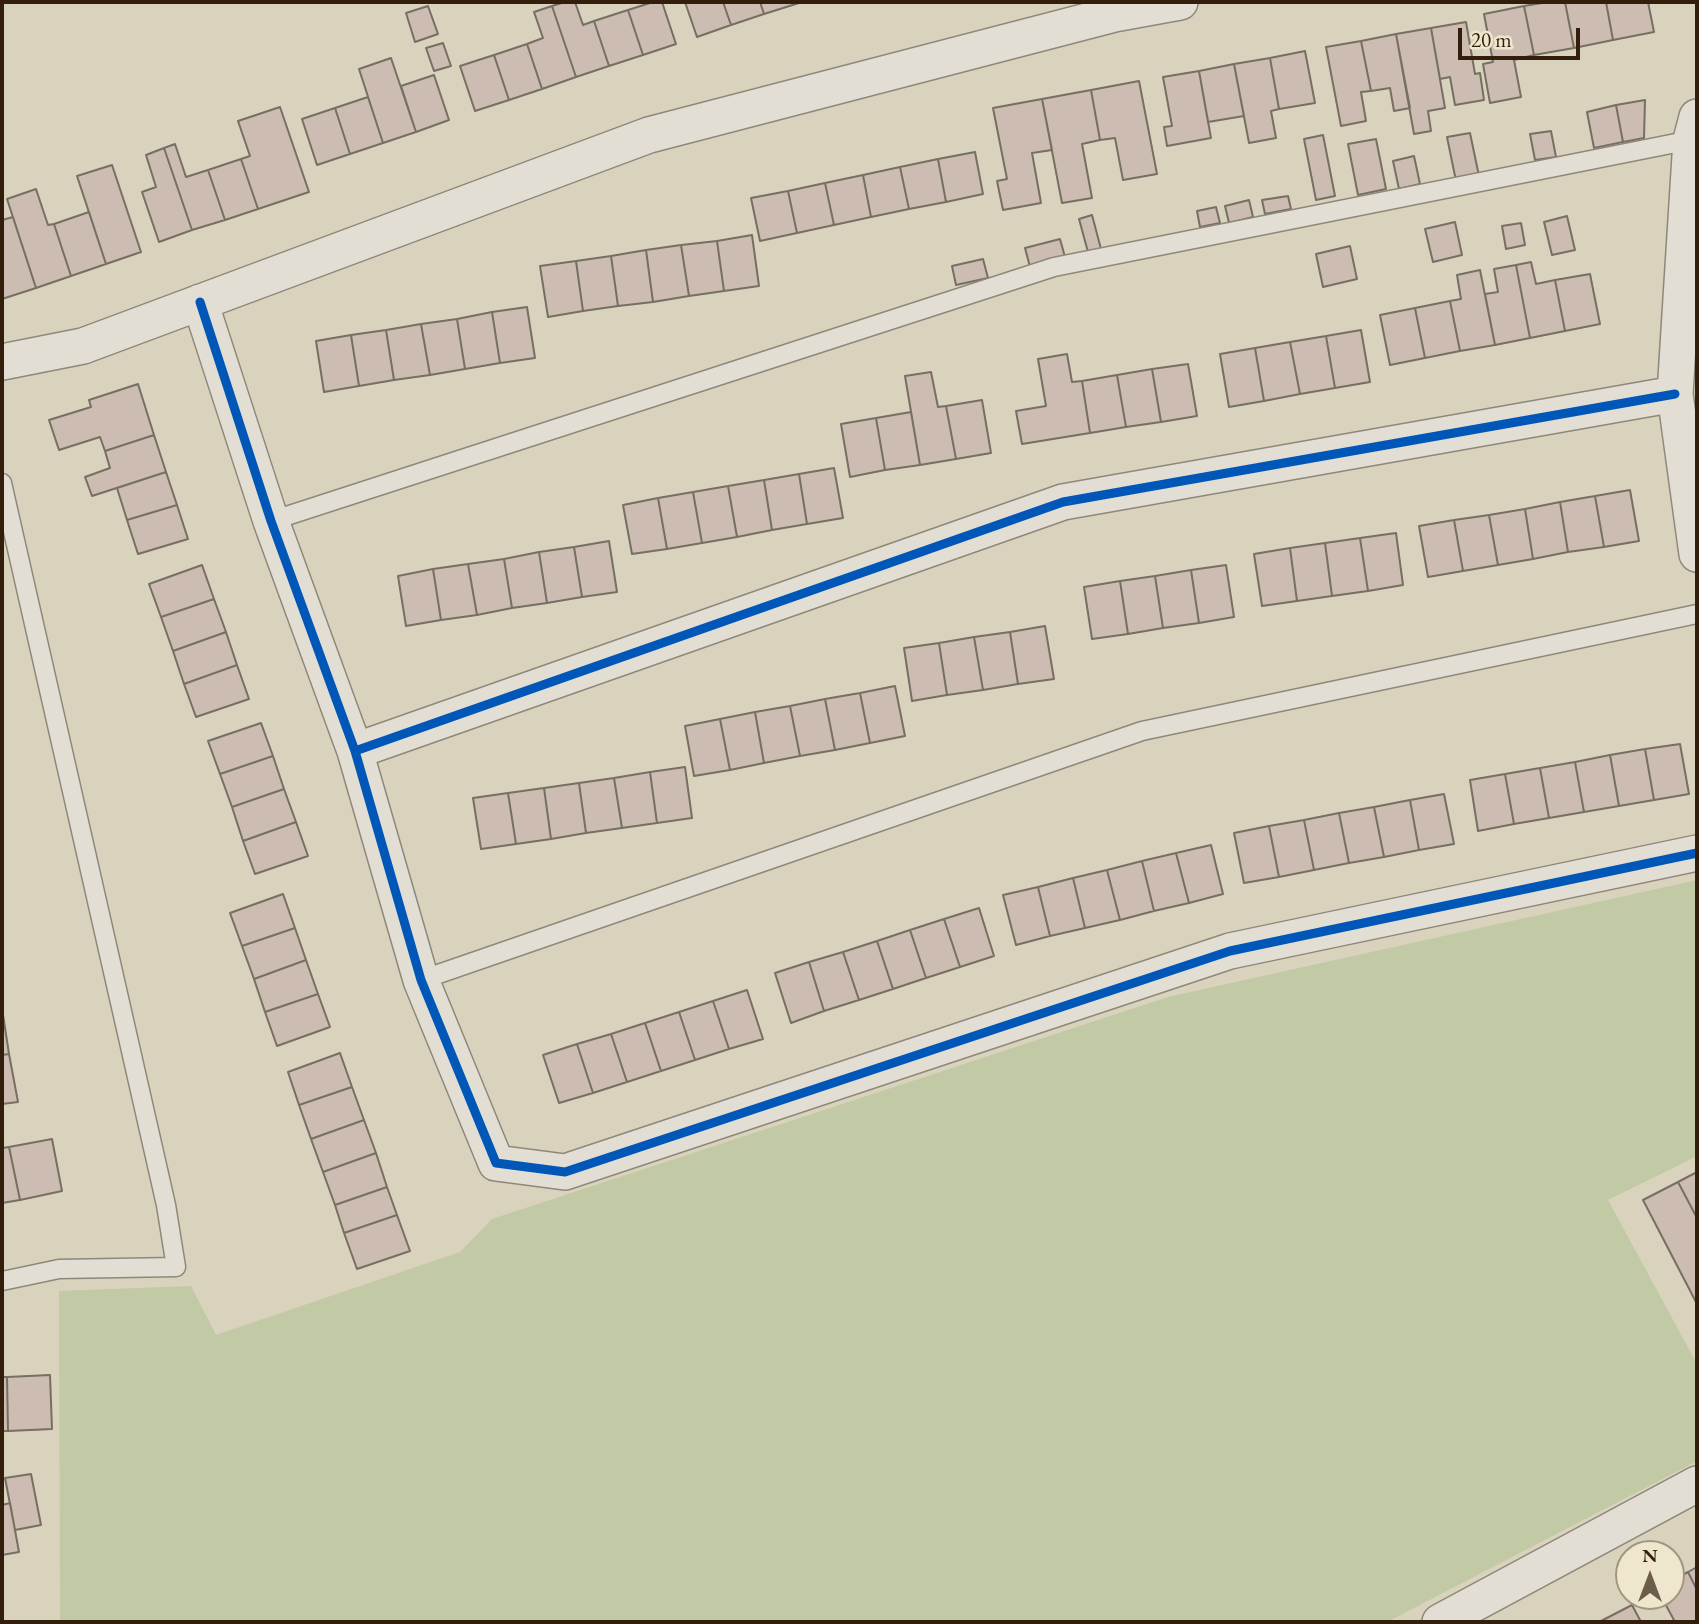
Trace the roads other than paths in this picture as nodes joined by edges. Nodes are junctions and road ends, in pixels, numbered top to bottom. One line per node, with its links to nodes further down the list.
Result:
1 (1180, 2): 3 (street)
2 (1694, 128): 5 (street); 7 (lane)
3 (200, 302): 4 (street); 7 (street)
4 (2, 362)
5 (1675, 394): 8 (street); 10 (street)
6 (2, 483): 13 (lane)
7 (271, 521): 10 (street)
8 (1697, 554)
9 (1697, 614): 12 (lane)
10 (355, 751): 12 (street)
11 (1697, 853): 12 (street)
12 (421, 980)
13 (2, 1281)
14 (1697, 1483): 15 (street)
15 (1440, 1622)

